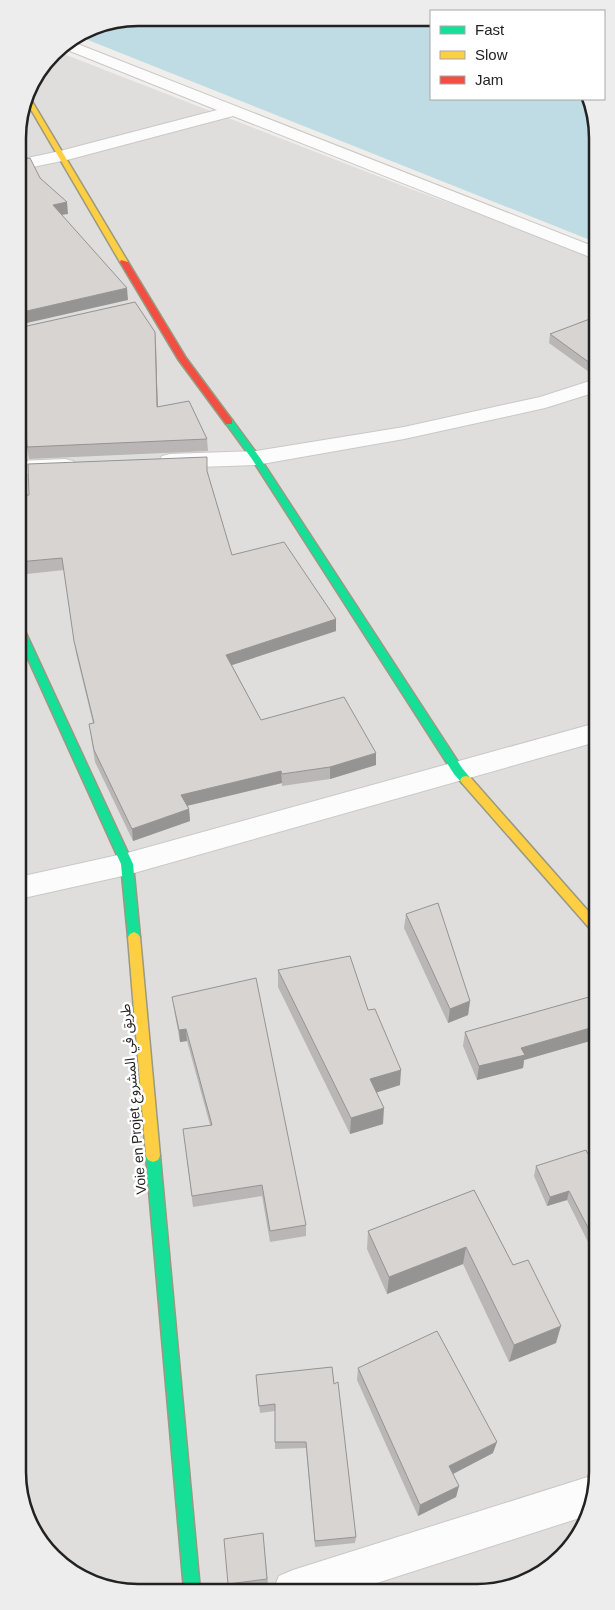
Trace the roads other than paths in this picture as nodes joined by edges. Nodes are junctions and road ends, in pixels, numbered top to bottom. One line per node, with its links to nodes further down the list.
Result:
1 (73, 47): 3 (street)
2 (31, 107): 4 (street)
3 (236, 110): 4 (street); 6 (street)
4 (61, 156): 5 (street); 8 (street)
5 (26, 163)
6 (589, 251)
7 (589, 387): 8 (street)
8 (256, 458): 9 (street); 14 (street)
9 (145, 462)
10 (87, 465): 11 (street)
11 (26, 468)
12 (26, 646): 15 (street, Voie en Projet طريق في المشروع)
13 (589, 735): 14 (street)
14 (458, 771): 15 (street); 17 (street)
15 (128, 864): 16 (street); 19 (street, Voie en Projet طريق في المشروع)
16 (26, 886)
17 (589, 920)
18 (586, 1497): 20 (street)
19 (191, 1584)
20 (312, 1584)

